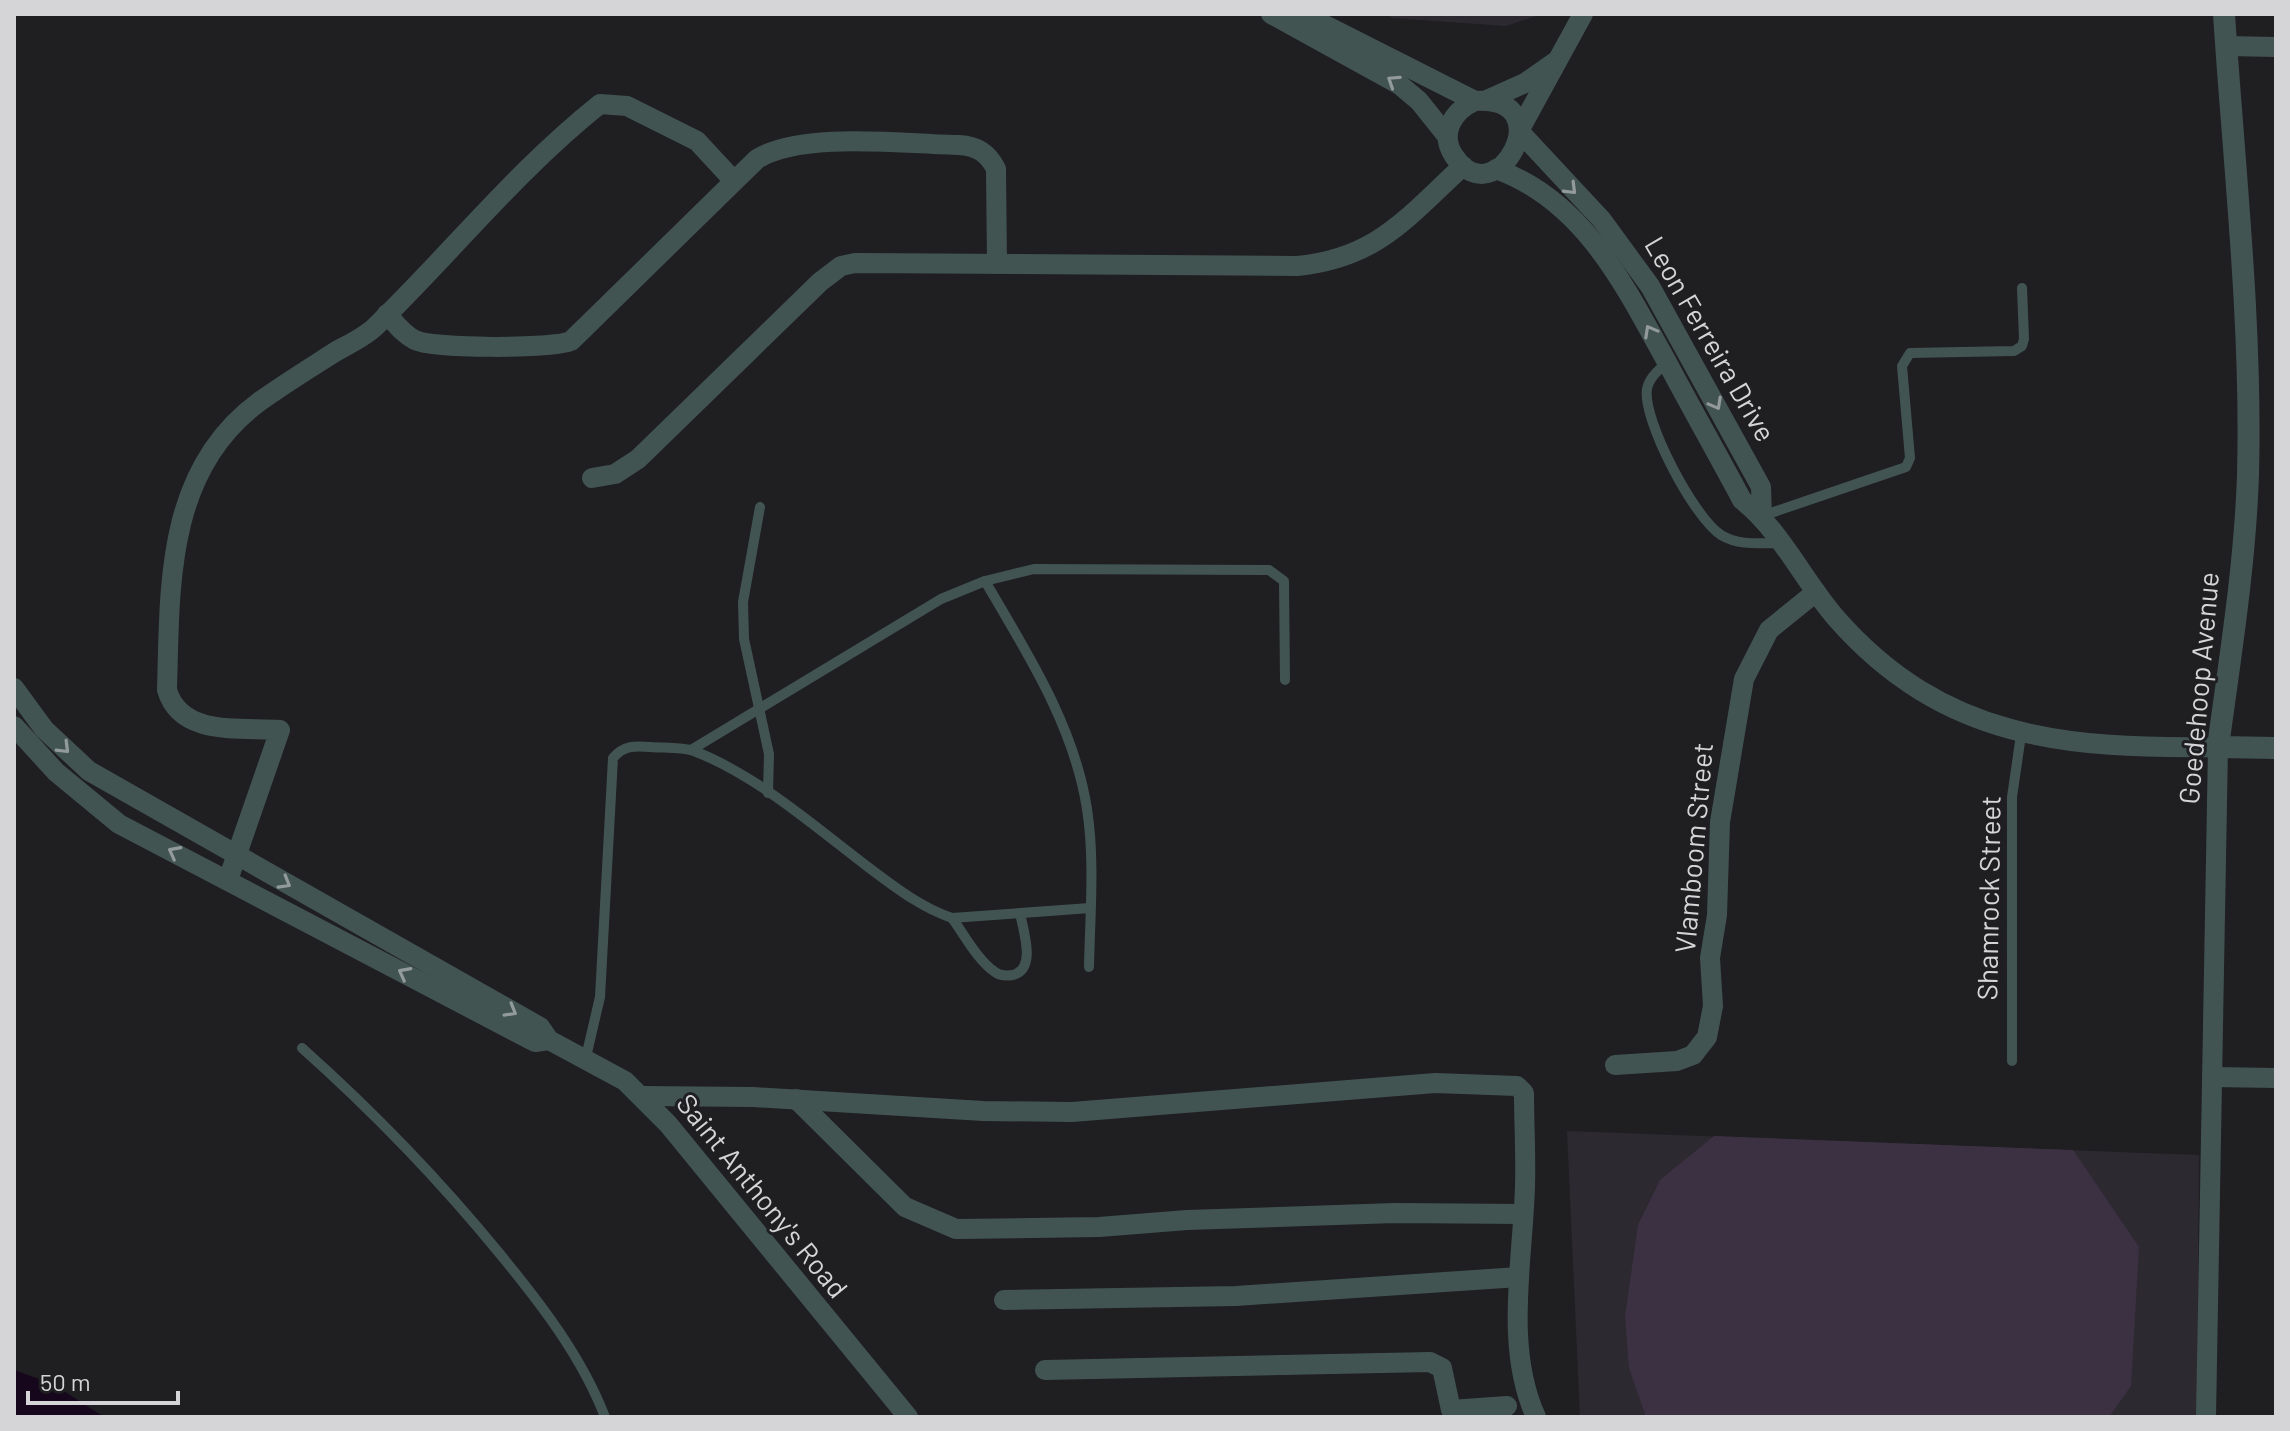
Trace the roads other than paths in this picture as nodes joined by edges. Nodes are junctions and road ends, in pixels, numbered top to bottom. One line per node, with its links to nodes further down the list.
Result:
1 (1271, 14): 10 (street, one-way to 1)
2 (1303, 14): 8 (street)
3 (1583, 14): 7 (street)
4 (2224, 14): 5 (street, Goedehoop Avenue)
5 (2226, 46): 6 (street); 30 (street, Goedehoop Avenue)
6 (2276, 47)
7 (1558, 60): 8 (street); 9 (street)
8 (1481, 100): 9 (street); 10 (street)
9 (1519, 131): 12 (street); 17 (street, Leon Ferreira Drive, one-way to 17)
10 (1447, 136): 11 (street)
11 (1463, 166): 12 (street); 14 (street)
12 (1496, 169): 18 (street, Leon Ferreira Drive, one-way to 12)
13 (734, 181): 14 (street); 16 (street); 16 (street)
14 (997, 264): 19 (street)
15 (2022, 288): 21 (lane)
16 (387, 314): 34 (street)
17 (1687, 352): 18 (lane); 21 (street, Leon Ferreira Drive, one-way to 21)
18 (1667, 363): 21 (street, Leon Ferreira Drive); 22 (lane)
19 (592, 478)
20 (760, 507): 27 (lane)
21 (1762, 516): 22 (street, Leon Ferreira Drive)
22 (1781, 543): 24 (street, Leon Ferreira Drive)
23 (985, 581): 25 (lane); 27 (lane); 36 (lane)
24 (1816, 592): 29 (street, Leon Ferreira Drive); 44 (street, Vlamboom Street)
25 (1285, 680)
26 (14, 688): 34 (street, one-way to 34)
27 (761, 707): 32 (lane); 33 (lane)
28 (14, 726): 35 (street, one-way to 28)
29 (2021, 735): 30 (street, Leon Ferreira Drive); 43 (lane, Shamrock Street)
30 (2218, 747): 31 (street, Leon Ferreira Drive); 45 (street, Goedehoop Avenue)
31 (2276, 748)
32 (691, 750): 33 (lane); 42 (lane)
33 (768, 793): 38 (lane)
34 (237, 855): 35 (street); 40 (street, one-way to 40)
35 (228, 880): 40 (street, one-way to 35)
36 (1090, 908): 37 (lane); 39 (lane)
37 (1020, 913): 38 (lane); 38 (lane)
38 (952, 918)
39 (1089, 967)
40 (549, 1040): 42 (street, Saint Anthony's Road)
41 (302, 1048): 56 (lane)
42 (586, 1057): 47 (street, Saint Anthony's Road)
43 (2012, 1061)
44 (1615, 1065)
45 (2212, 1077): 46 (street); 59 (street, Goedehoop Avenue)
46 (2276, 1078)
47 (643, 1096): 48 (street); 57 (street, Saint Anthony's Road)
48 (796, 1099): 49 (street); 49 (street)
49 (1523, 1214): 50 (street)
50 (1519, 1277): 51 (street); 53 (street)
51 (1004, 1300)
52 (1045, 1370): 55 (street)
53 (1526, 1391): 54 (street); 58 (street)
54 (1507, 1412): 55 (street)
55 (1450, 1414)
56 (605, 1417)
57 (908, 1417)
58 (1536, 1417)
59 (2206, 1417)

